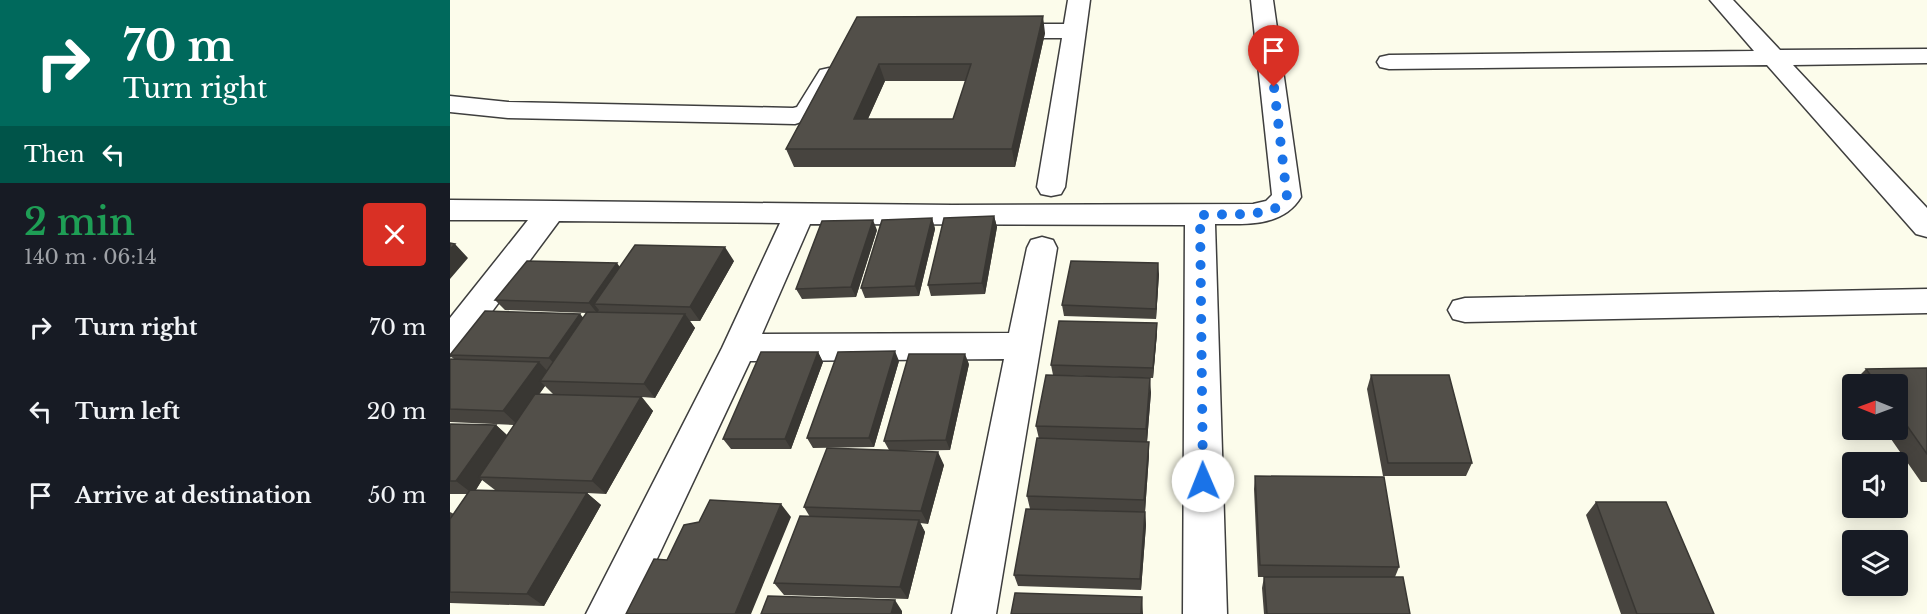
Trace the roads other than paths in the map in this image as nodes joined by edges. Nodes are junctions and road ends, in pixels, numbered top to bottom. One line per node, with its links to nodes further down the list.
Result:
1 (1079, 0): 6 (street)
2 (1262, 0): 17 (street)
3 (1721, 0): 9 (street)
4 (1739, 0): 9 (street)
5 (981, 31): 6 (street)
6 (1075, 31): 12 (street)
7 (841, 56): 11 (street)
8 (1927, 56): 9 (street)
9 (1782, 57): 10 (street); 13 (street); 18 (street)
10 (1389, 62)
11 (450, 104)
12 (1051, 187)
13 (1927, 202)
14 (450, 210): 15 (street)
15 (551, 211): 16 (street); 22 (street)
16 (799, 215): 17 (street); 24 (street)
17 (1200, 215): 27 (street)
18 (1927, 226)
19 (1042, 248): 23 (street)
20 (1927, 301): 21 (street)
21 (1465, 310)
22 (450, 343)
23 (1024, 346): 24 (street); 26 (street)
24 (739, 348): 25 (street)
25 (608, 614)
26 (974, 614)
27 (1205, 614)

